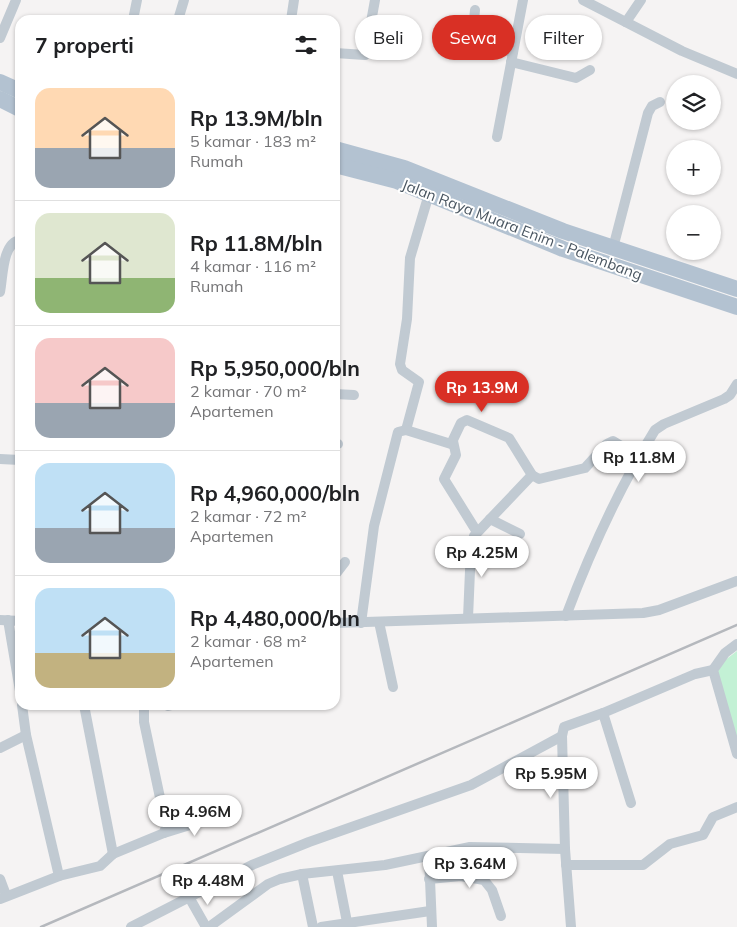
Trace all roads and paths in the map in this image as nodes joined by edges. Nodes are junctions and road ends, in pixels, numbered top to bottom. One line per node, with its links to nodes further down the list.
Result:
1 (16, 0): 15 (street)
2 (137, 0): 10 (street)
3 (184, 0): 11 (street)
4 (294, 0): 12 (street)
5 (375, 0): 17 (street)
6 (523, 0): 16 (street)
7 (582, 0): 14 (street)
8 (641, 0): 14 (street)
9 (475, 10): 13 (street)
10 (134, 15)
11 (180, 15)
12 (292, 15)
13 (474, 15)
14 (626, 22): 21 (street)
15 (0, 38)
16 (515, 41)
17 (340, 53)
18 (515, 58): 20 (street)
19 (511, 60): 27 (street)
20 (590, 70)
21 (737, 74)
22 (0, 82): 23 (main road)
23 (15, 89)
24 (0, 99): 26 (main road)
25 (660, 102): 32 (street)
26 (15, 106)
27 (497, 137)
28 (340, 150): 32 (main road, Jalan Raya Muara Enim - Palembang)
29 (340, 166): 30 (main road, Jalan Raya Muara Enim - Palembang)
30 (429, 194): 36 (main road, Jalan Raya Muara Enim - Palembang); 41 (street)
31 (15, 242): 35 (street)
32 (613, 248): 33 (main road, Jalan Raya Muara Enim - Palembang)
33 (712, 281): 34 (main road, Jalan Raya Muara Enim - Palembang); 36 (main road)
34 (735, 288): 37 (main road)
35 (0, 292)
36 (707, 297): 37 (main road, Jalan Raya Muara Enim - Palembang)
37 (733, 306)
38 (737, 384): 43 (street)
39 (340, 394): 40 (street)
40 (354, 395)
41 (406, 430): 42 (street); 56 (street)
42 (453, 441): 46 (street); 48 (street)
43 (639, 457): 46 (street); 53 (street)
44 (0, 460): 45 (street)
45 (15, 460)
46 (532, 475): 47 (street)
47 (490, 519): 48 (street); 49 (street)
48 (477, 532): 54 (street)
49 (520, 534)
50 (344, 562): 51 (street)
51 (340, 568)
52 (737, 581): 53 (street)
53 (566, 616): 54 (street)
54 (468, 618): 57 (street)
55 (4, 620): 60 (street)
56 (361, 622): 57 (street); 58 (street)
57 (379, 622): 62 (street)
58 (340, 623)
59 (737, 644): 61 (street)
60 (15, 667)
61 (713, 670): 66 (street); 70 (street)
62 (393, 687)
63 (23, 710): 67 (street)
64 (85, 710): 76 (street)
65 (144, 710): 74 (street)
66 (603, 713): 68 (street); 71 (street)
67 (26, 734): 69 (street); 81 (street)
68 (562, 736): 75 (street); 85 (street)
69 (0, 748)
70 (737, 754)
71 (631, 803)
72 (737, 807): 78 (street)
73 (219, 816): 74 (street)
74 (164, 833): 76 (street)
75 (565, 849): 77 (street); 78 (street)
76 (113, 854): 81 (street)
77 (428, 856): 79 (street); 83 (street)
78 (566, 865): 94 (street)
79 (337, 871): 80 (street); 88 (street)
80 (302, 874): 90 (street); 91 (street)
81 (60, 876): 84 (street)
82 (0, 879): 84 (street)
83 (429, 880): 86 (street); 87 (street)
84 (3, 897)
85 (189, 897): 89 (street); 90 (street)
86 (430, 911): 88 (street); 93 (street)
87 (501, 916)
88 (347, 922): 92 (street)
89 (131, 927)
90 (208, 927)
91 (313, 927)
92 (321, 927)
93 (432, 927)
94 (571, 927)

